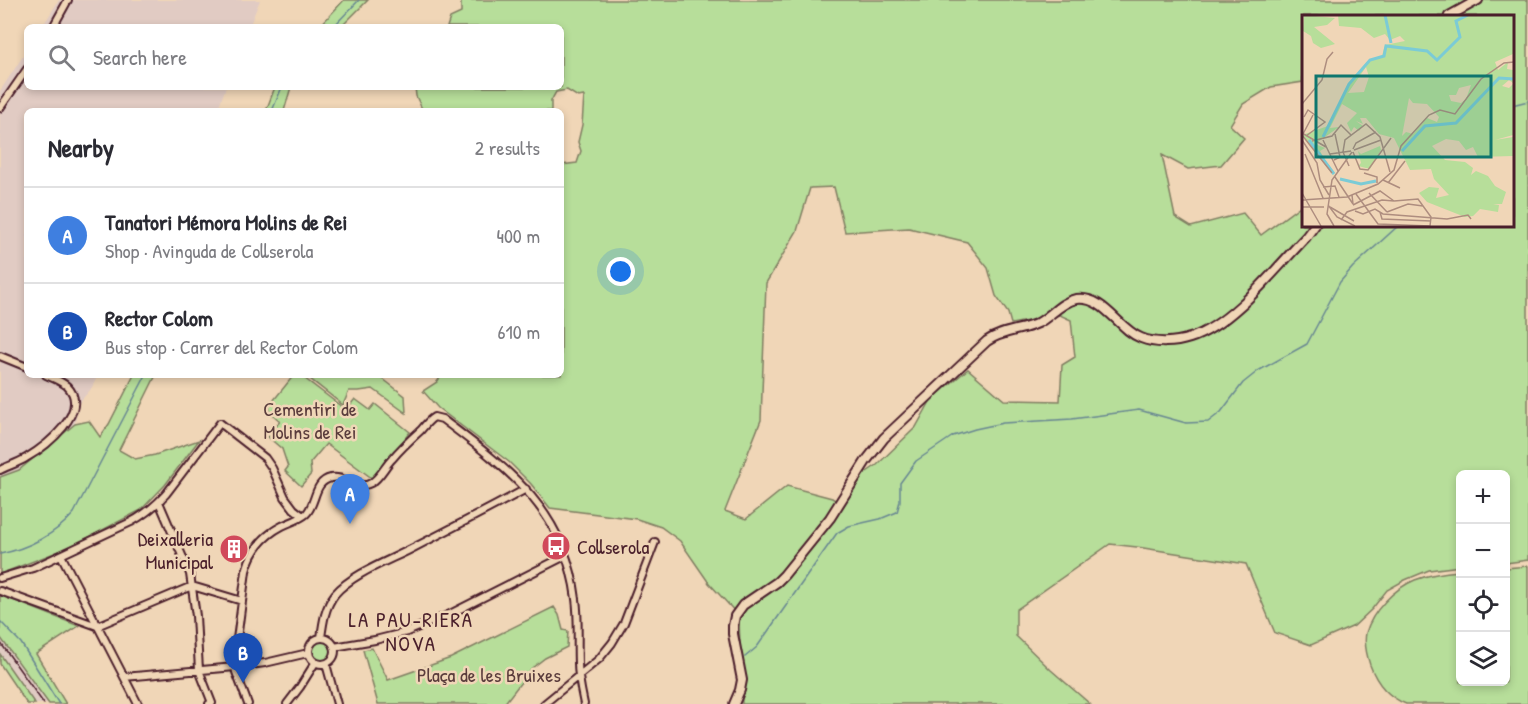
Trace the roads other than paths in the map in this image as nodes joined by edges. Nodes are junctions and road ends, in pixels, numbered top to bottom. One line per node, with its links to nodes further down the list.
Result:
1 (68, 0): 4 (street)
2 (1478, 0): 3 (main road)
3 (1451, 15)
4 (55, 24)
5 (24, 73): 6 (street)
6 (0, 108)
7 (1314, 226): 39 (main road)
8 (0, 356): 9 (street)
9 (24, 366)
10 (52, 378): 11 (street)
11 (0, 470)
12 (526, 489): 14 (street); 17 (street); 23 (street)
13 (159, 502): 14 (street); 16 (street); 19 (street)
14 (303, 516): 21 (street)
15 (655, 542): 30 (street)
16 (61, 555): 18 (street); 22 (street)
17 (565, 556): 24 (street); 30 (street)
18 (0, 578)
19 (192, 586): 21 (street); 22 (street); 29 (street)
20 (0, 591): 22 (street)
21 (242, 601): 28 (street)
22 (97, 626): 31 (street)
23 (321, 638): 24 (street); 25 (street)
24 (334, 647): 27 (street)
25 (308, 653): 26 (street); 28 (street)
26 (315, 663): 27 (street); 35 (street)
27 (326, 664): 36 (street)
28 (234, 667): 29 (street); 34 (street)
29 (199, 670): 31 (street); 33 (street)
30 (578, 674): 37 (street); 38 (street)
31 (124, 677): 32 (street)
32 (138, 704)
33 (209, 704)
34 (248, 704)
35 (286, 704)
36 (337, 704)
37 (544, 704)
38 (584, 704)
39 (734, 704)

